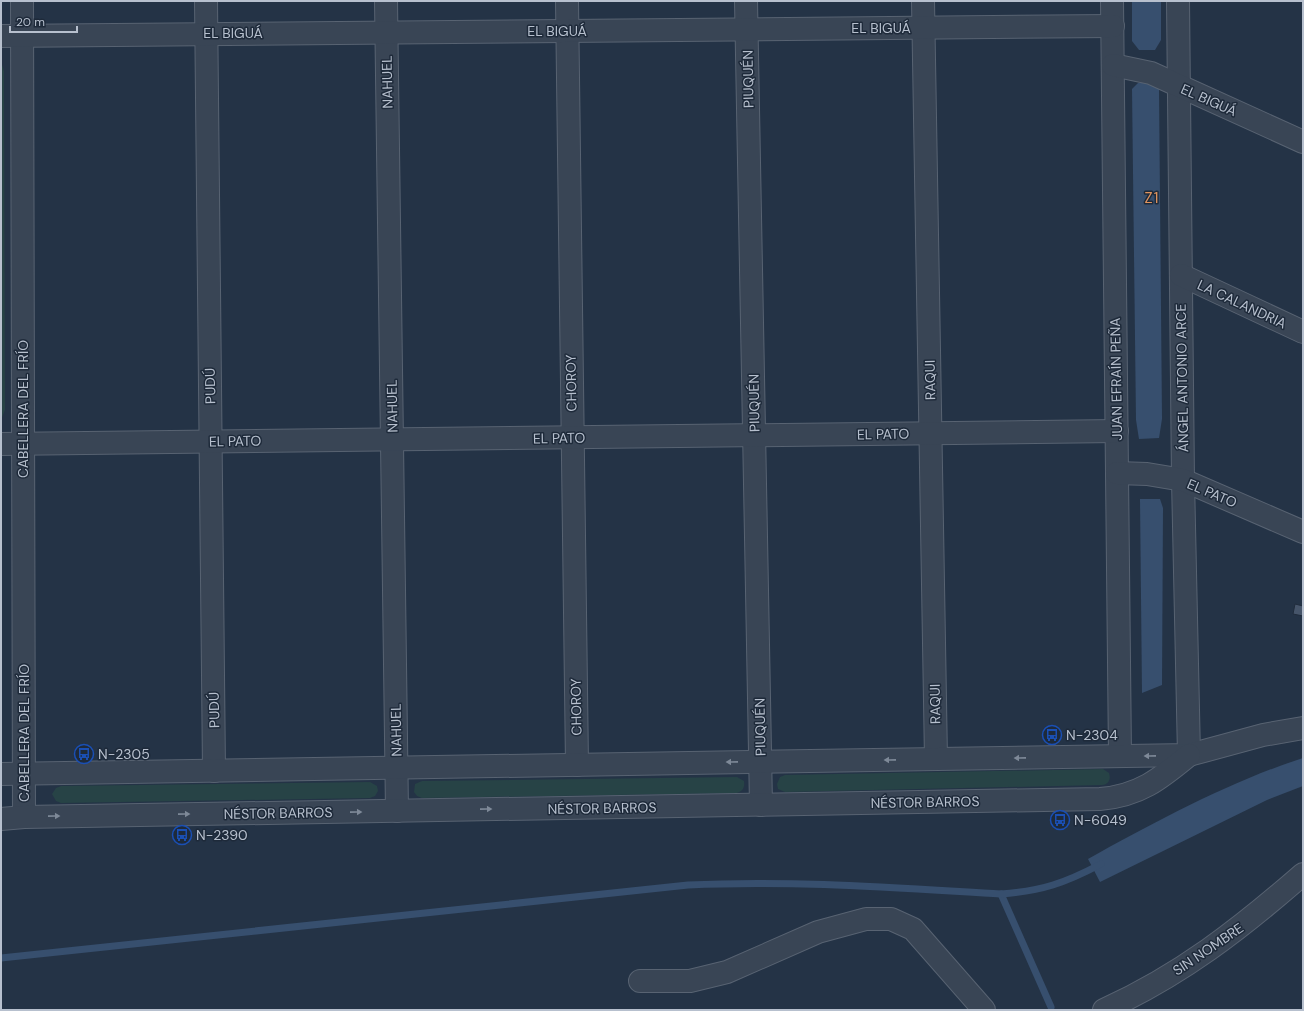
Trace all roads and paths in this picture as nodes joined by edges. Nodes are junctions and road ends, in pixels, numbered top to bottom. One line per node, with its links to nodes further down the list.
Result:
1 (22, 1): 15 (street, CABELLERA DEL FRÍO)
2 (206, 1): 14 (street, PUDÚ)
3 (386, 1): 13 (street, NAHUEL)
4 (566, 1): 12 (street, CHOROY)
5 (746, 1): 11 (street, PIUQUÉN)
6 (923, 1): 10 (street, RAQUI)
7 (1112, 1): 9 (street, JUAN EFRAÍN PEÑA)
8 (1178, 1): 18 (street, ÁNGEL ANTONIO ARCE)
9 (1113, 26): 10 (street, EL BIGUÁ); 17 (street, JUAN EFRAÍN PEÑA)
10 (924, 28): 11 (street, EL BIGUÁ); 23 (street, RAQUI)
11 (747, 29): 12 (street, EL BIGUÁ); 24 (street, PIUQUÉN)
12 (567, 31): 13 (street, EL BIGUÁ); 25 (street, CHOROY)
13 (387, 32): 14 (street, EL BIGUÁ); 26 (street, NAHUEL)
14 (206, 33): 15 (street, EL BIGUÁ); 27 (street, PUDÚ)
15 (22, 35): 16 (street, EL BIGUÁ); 29 (street, CABELLERA DEL FRÍO)
16 (1, 36)
17 (1113, 64): 18 (street, EL BIGUÁ); 22 (street, JUAN EFRAÍN PEÑA)
18 (1179, 87): 19 (street, EL BIGUÁ); 20 (street, ÁNGEL ANTONIO ARCE)
19 (1303, 142)
20 (1181, 275): 21 (street, LA CALANDRIA); 31 (street, ÁNGEL ANTONIO ARCE)
21 (1303, 332)
22 (1116, 432): 23 (street, EL PATO); 30 (street, JUAN EFRAÍN PEÑA)
23 (930, 434): 24 (street, EL PATO); 36 (street, RAQUI)
24 (754, 436): 25 (street, EL PATO); 37 (street, PIUQUÉN)
25 (572, 438): 26 (street, EL PATO); 38 (street, CHOROY)
26 (392, 440): 27 (street, EL PATO); 39 (street, NAHUEL)
27 (211, 442): 29 (street, EL PATO); 40 (street, PUDÚ)
28 (1, 444): 29 (street, EL PATO)
29 (23, 444): 42 (street, CABELLERA DEL FRÍO)
30 (1117, 473): 31 (street, EL PATO); 35 (street, JUAN EFRAÍN PEÑA)
31 (1183, 480): 32 (street, EL PATO); 34 (street, ÁNGEL ANTONIO ARCE)
32 (1303, 532)
33 (1303, 728): 34 (street, NÉSTOR BARROS)
34 (1189, 755): 35 (street, NÉSTOR BARROS, one-way to 35); 43 (street, NÉSTOR BARROS)
35 (1120, 756): 36 (street, NÉSTOR BARROS, one-way to 36)
36 (936, 759): 37 (street, NÉSTOR BARROS, one-way to 37)
37 (760, 762): 38 (street, NÉSTOR BARROS, one-way to 38); 43 (street, PIUQUÉN)
38 (577, 765): 39 (street, NÉSTOR BARROS)
39 (396, 768): 40 (street, NÉSTOR BARROS); 44 (street, NAHUEL)
40 (214, 771): 42 (street, NÉSTOR BARROS)
41 (1, 774): 42 (street, NÉSTOR BARROS)
42 (24, 774): 45 (street, CABELLERA DEL FRÍO)
43 (761, 805): 44 (street, NÉSTOR BARROS, one-way to 43)
44 (397, 811): 45 (street, NÉSTOR BARROS, one-way to 44)
45 (24, 817): 46 (street, NÉSTOR BARROS)
46 (1, 819)
47 (1303, 874): 50 (street, SIN NOMBRE)
48 (640, 981): 49 (street)
49 (984, 1010)
50 (1104, 1010)

